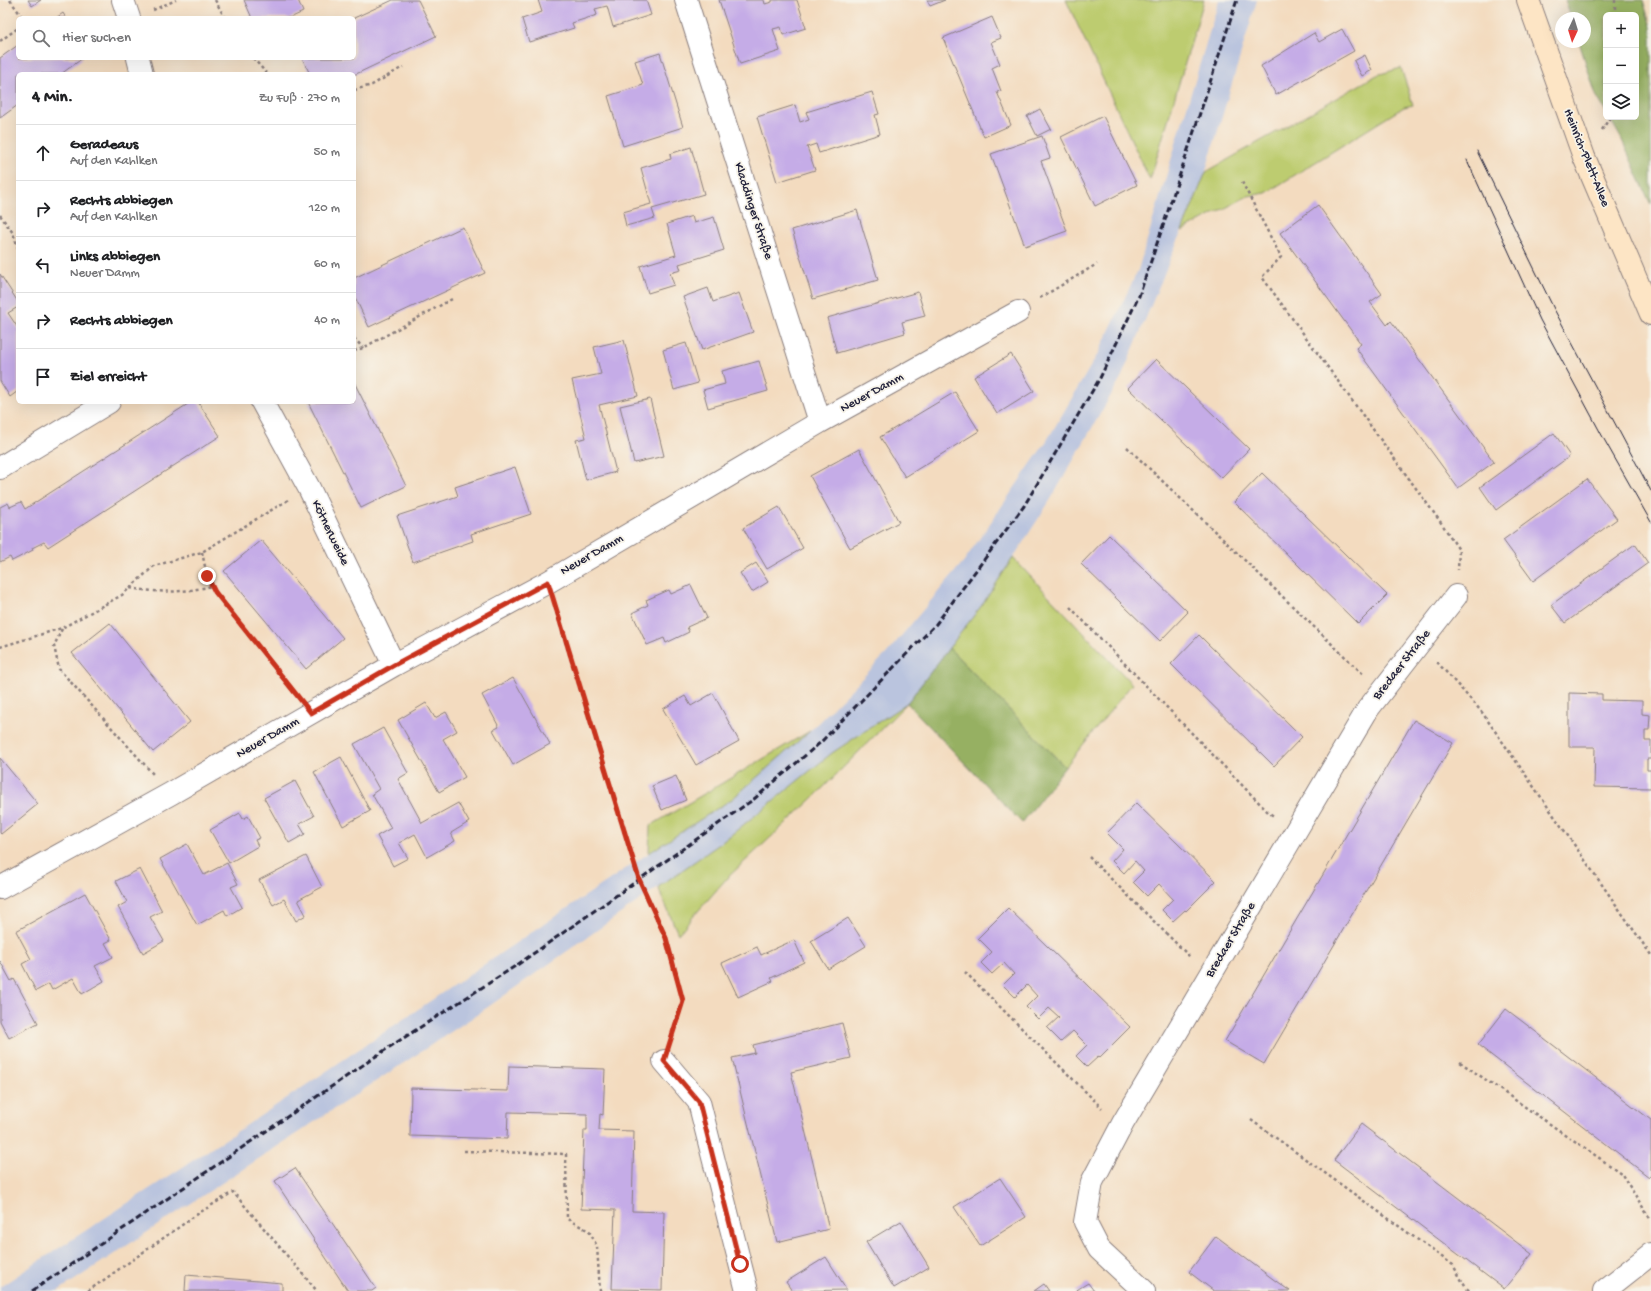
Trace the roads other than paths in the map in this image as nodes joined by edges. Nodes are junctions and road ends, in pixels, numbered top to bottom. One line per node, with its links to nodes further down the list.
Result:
1 (123, 0): 4 (street)
2 (686, 0): 11 (street, Kladdinger Straße)
3 (1528, 0): 8 (main road, Heinrich-Plett-Allee)
4 (128, 16)
5 (138, 60): 6 (street)
6 (142, 72)
7 (1018, 312): 11 (street, Neuer Damm)
8 (1651, 314)
9 (106, 404): 12 (street)
10 (263, 404): 14 (street, Kötnerweide)
11 (820, 422): 14 (street, Neuer Damm)
12 (0, 468)
13 (1456, 596): 19 (street, Bredaer Straße)
14 (394, 665): 15 (street, Neuer Damm)
15 (0, 888)
16 (664, 1061): 18 (street)
17 (1651, 1254): 20 (street)
18 (747, 1291)
19 (1144, 1291)
20 (1604, 1291)

